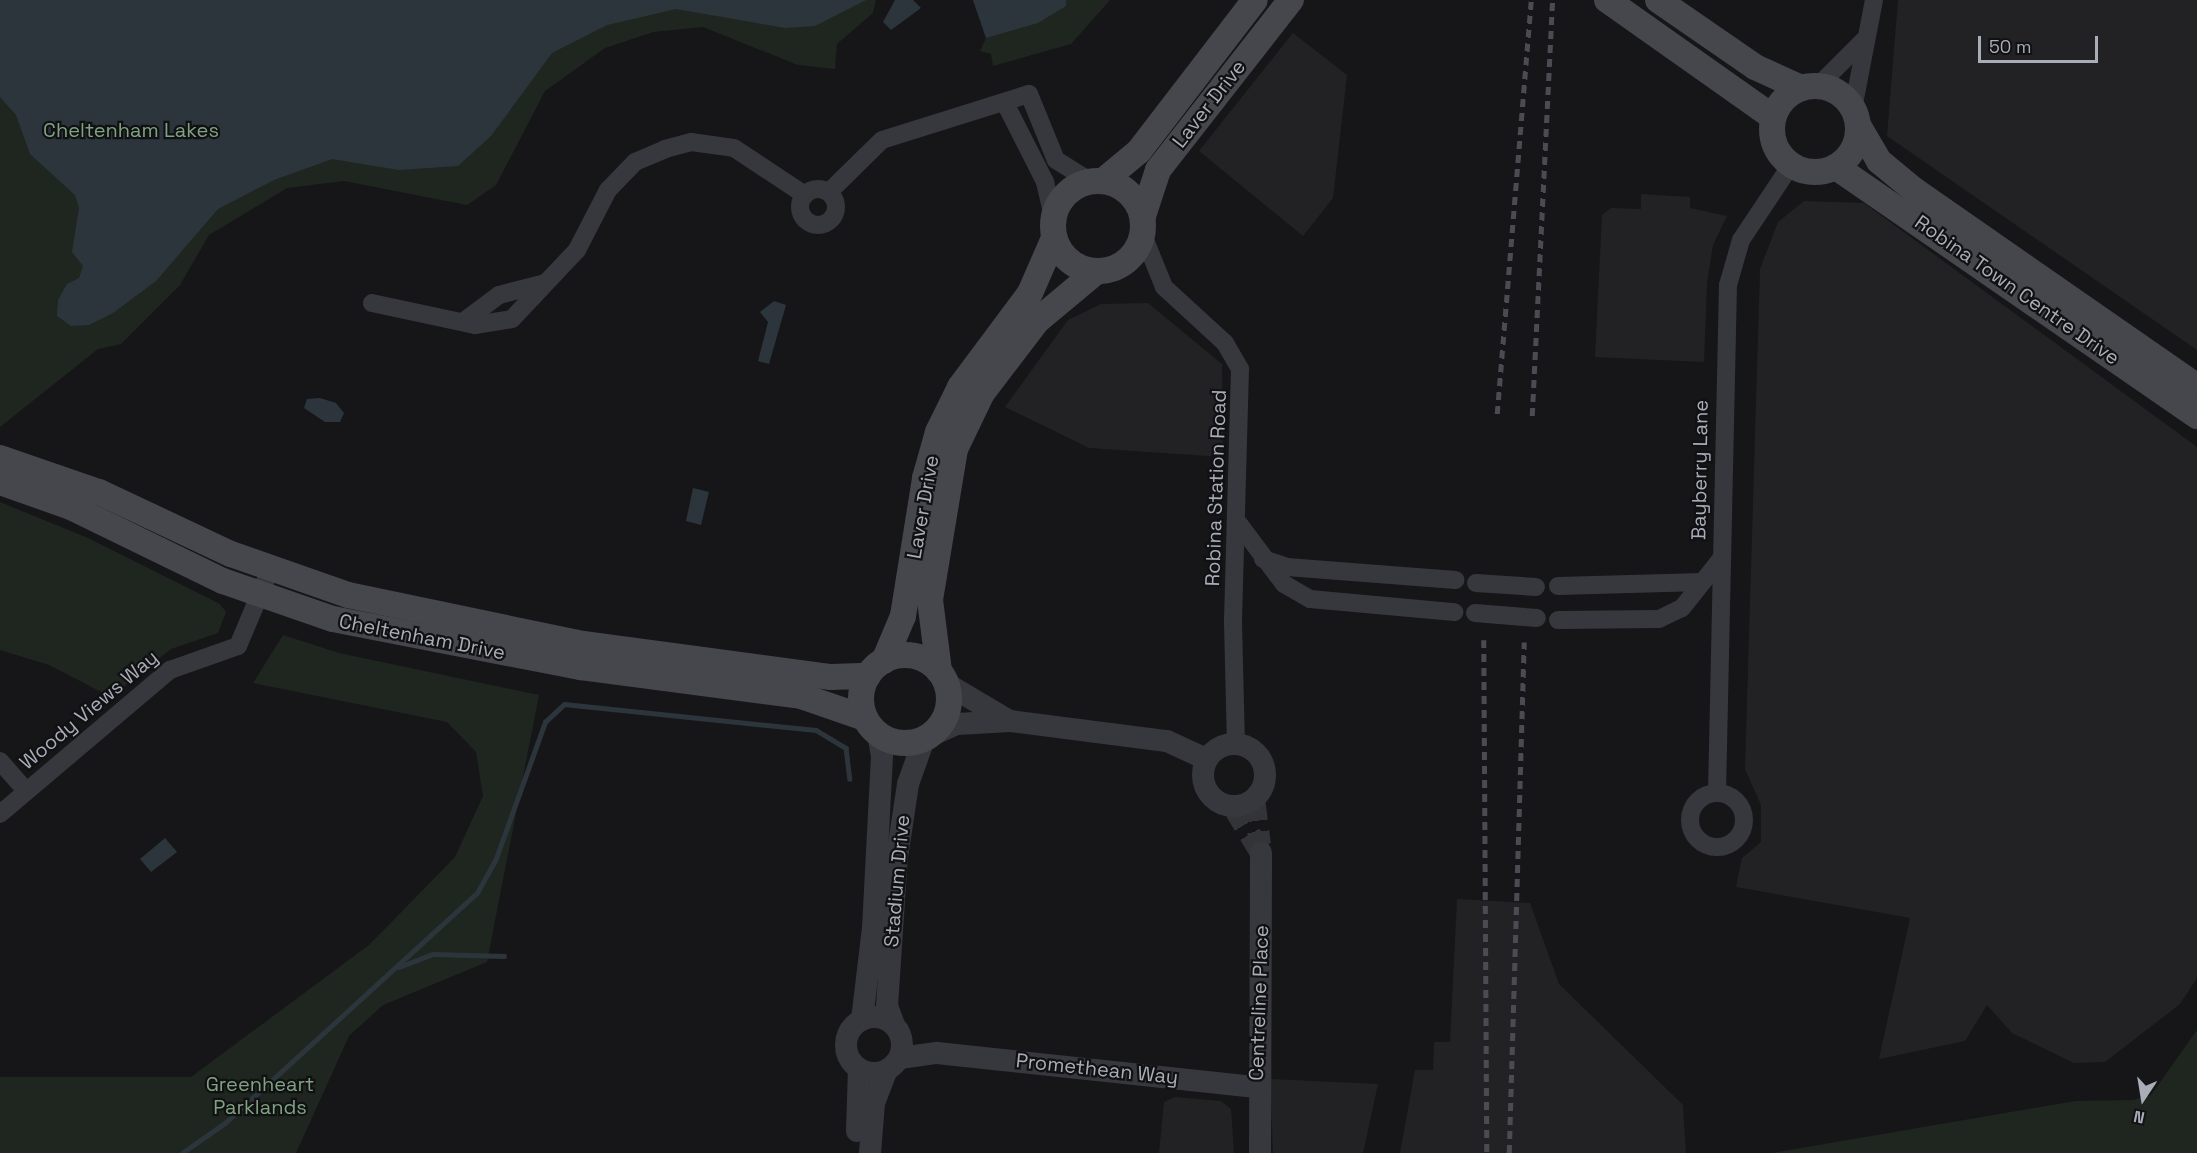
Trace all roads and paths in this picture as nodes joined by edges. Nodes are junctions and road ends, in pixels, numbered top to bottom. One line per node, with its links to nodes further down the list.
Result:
1 (1255, 0): 13 (main road, Laver Drive)
2 (1291, 0): 16 (main road, Laver Drive)
3 (1607, 0): 9 (main road)
4 (1659, 0): 7 (main road)
5 (1874, 0): 6 (street)
6 (1869, 33): 7 (street); 10 (street)
7 (1809, 87): 9 (main road); 10 (main road)
8 (1005, 103): 13 (street); 14 (street); 17 (street)
9 (1773, 117): 11 (main road)
10 (1856, 117): 12 (main road); 22 (main road, Robina Town Centre Drive)
11 (1791, 165): 12 (main road); 27 (street, Bayberry Lane)
12 (1836, 167): 23 (main road, Robina Town Centre Drive)
13 (1096, 181): 16 (main road); 17 (main road)
14 (829, 192): 15 (street); 15 (street)
15 (805, 195): 19 (street)
16 (1143, 226): 18 (main road); 26 (street, Robina Station Road)
17 (1053, 227): 18 (main road); 40 (main road, Laver Drive)
18 (1097, 272): 41 (main road, Laver Drive)
19 (545, 283): 21 (street); 21 (street)
20 (372, 303): 21 (street)
21 (463, 322)
22 (2197, 387)
23 (2197, 416)
24 (0, 458): 29 (main road, Cheltenham Drive)
25 (0, 482): 35 (main road, Cheltenham Drive)
26 (1239, 522): 28 (street); 45 (street, Robina Station Road)
27 (1721, 558): 31 (street); 49 (street, Bayberry Lane)
28 (1261, 559): 30 (street); 36 (street)
29 (270, 570): 35 (street, Woody Views Way); 40 (main road, Cheltenham Drive)
30 (1456, 580)
31 (1702, 582): 33 (street); 39 (street)
32 (1476, 583): 34 (street, bridge)
33 (1558, 586)
34 (1536, 587)
35 (261, 595): 43 (main road, Cheltenham Drive); 48 (street, Woody Views Way)
36 (1454, 612)
37 (1475, 613): 38 (street, bridge)
38 (1537, 618)
39 (1558, 620)
40 (876, 668): 41 (main road); 43 (main road)
41 (943, 678): 42 (street); 44 (main road)
42 (1010, 722): 44 (street); 47 (street)
43 (871, 726): 44 (main road); 52 (street, Stadium Drive)
44 (928, 737): 53 (street, Stadium Drive)
45 (1236, 743): 47 (street); 47 (street)
46 (0, 761): 48 (street, Woody Views Way)
47 (1204, 769)
48 (26, 791): 50 (street, Woody Views Way)
49 (1717, 793)
50 (0, 814)
51 (1261, 853): 55 (street, Centreline Place)
52 (862, 1020): 53 (street); 54 (street)
53 (895, 1047): 54 (street); 55 (street, Promethean Way); 57 (street)
54 (859, 1069): 56 (street)
55 (1256, 1087): 58 (street, Centreline Place)
56 (856, 1153)
57 (870, 1153)
58 (1260, 1153)

